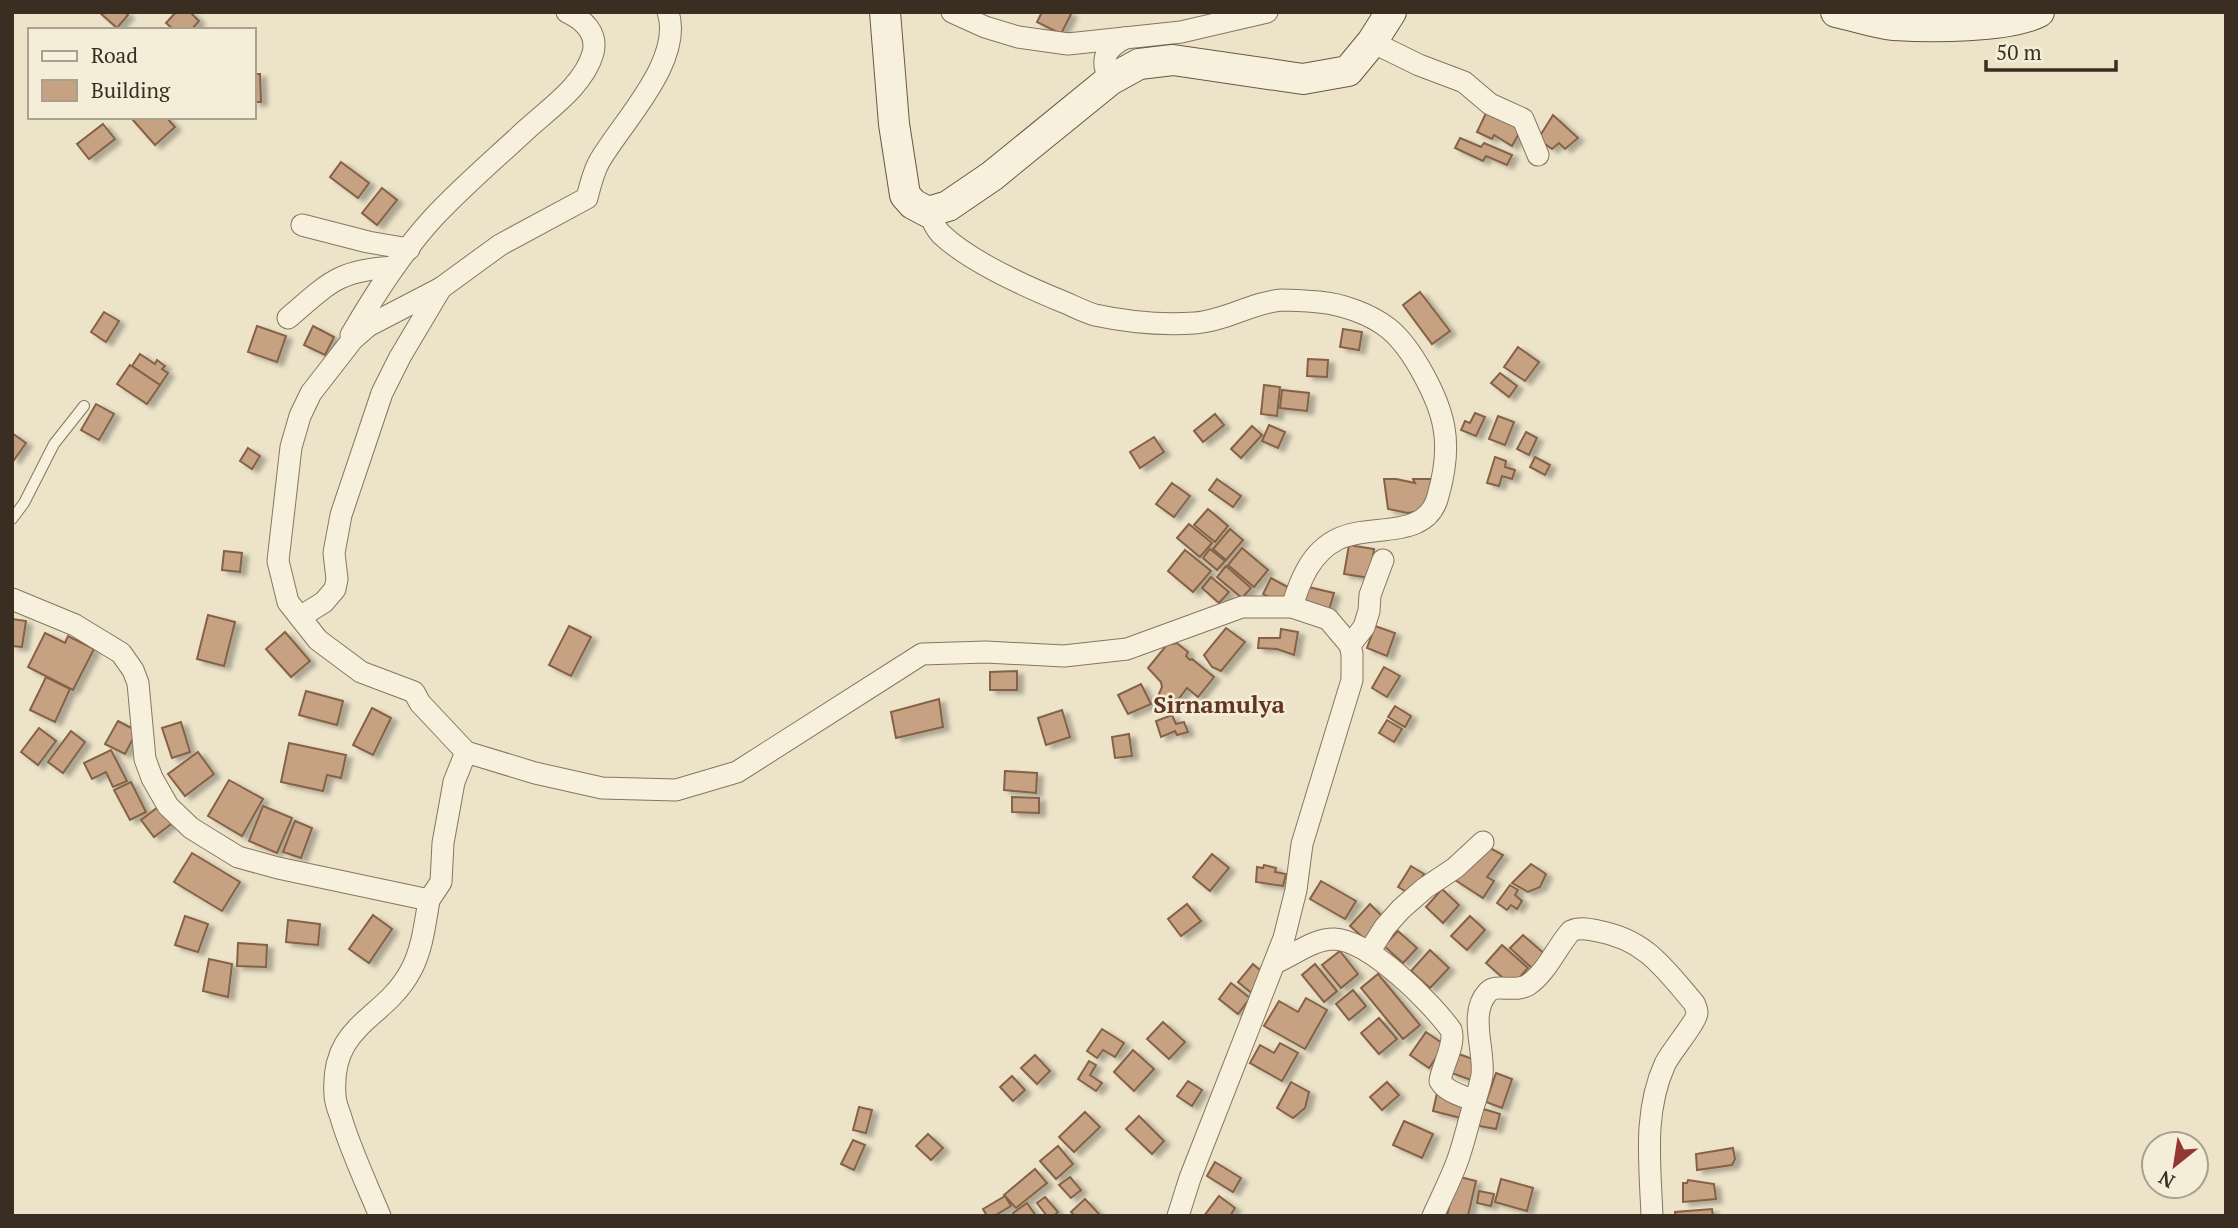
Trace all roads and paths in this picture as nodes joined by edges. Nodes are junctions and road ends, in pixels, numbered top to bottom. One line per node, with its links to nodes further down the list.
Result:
1 (567, 12): 15 (street)
2 (668, 12): 17 (street)
3 (885, 12): 13 (main road)
4 (952, 12): 9 (street)
5 (1267, 12): 9 (street)
6 (1391, 12): 10 (main road)
7 (1836, 12): 8 (main road)
8 (2039, 12)
9 (1125, 38): 11 (street)
10 (1372, 43): 11 (main road); 12 (street)
11 (1110, 80): 13 (main road)
12 (1538, 155)
13 (928, 212): 24 (street)
14 (303, 225): 15 (street)
15 (409, 249): 16 (street)
16 (394, 267): 18 (street); 19 (street)
17 (441, 288): 19 (street); 25 (street)
18 (288, 318)
19 (338, 357): 25 (street)
20 (84, 406): 21 (lane)
21 (12, 519)
22 (1383, 560): 26 (street)
23 (12, 599): 29 (street)
24 (1292, 607): 26 (street); 27 (street)
25 (300, 617): 27 (street)
26 (1349, 645): 31 (street)
27 (466, 752): 29 (street)
28 (1483, 842): 30 (street)
29 (429, 900): 33 (street)
30 (1369, 952): 31 (street); 32 (street)
31 (1275, 963): 34 (street)
32 (1475, 1101): 35 (street); 36 (street)
33 (380, 1216)
34 (1178, 1216)
35 (1433, 1216)
36 (1652, 1216)

